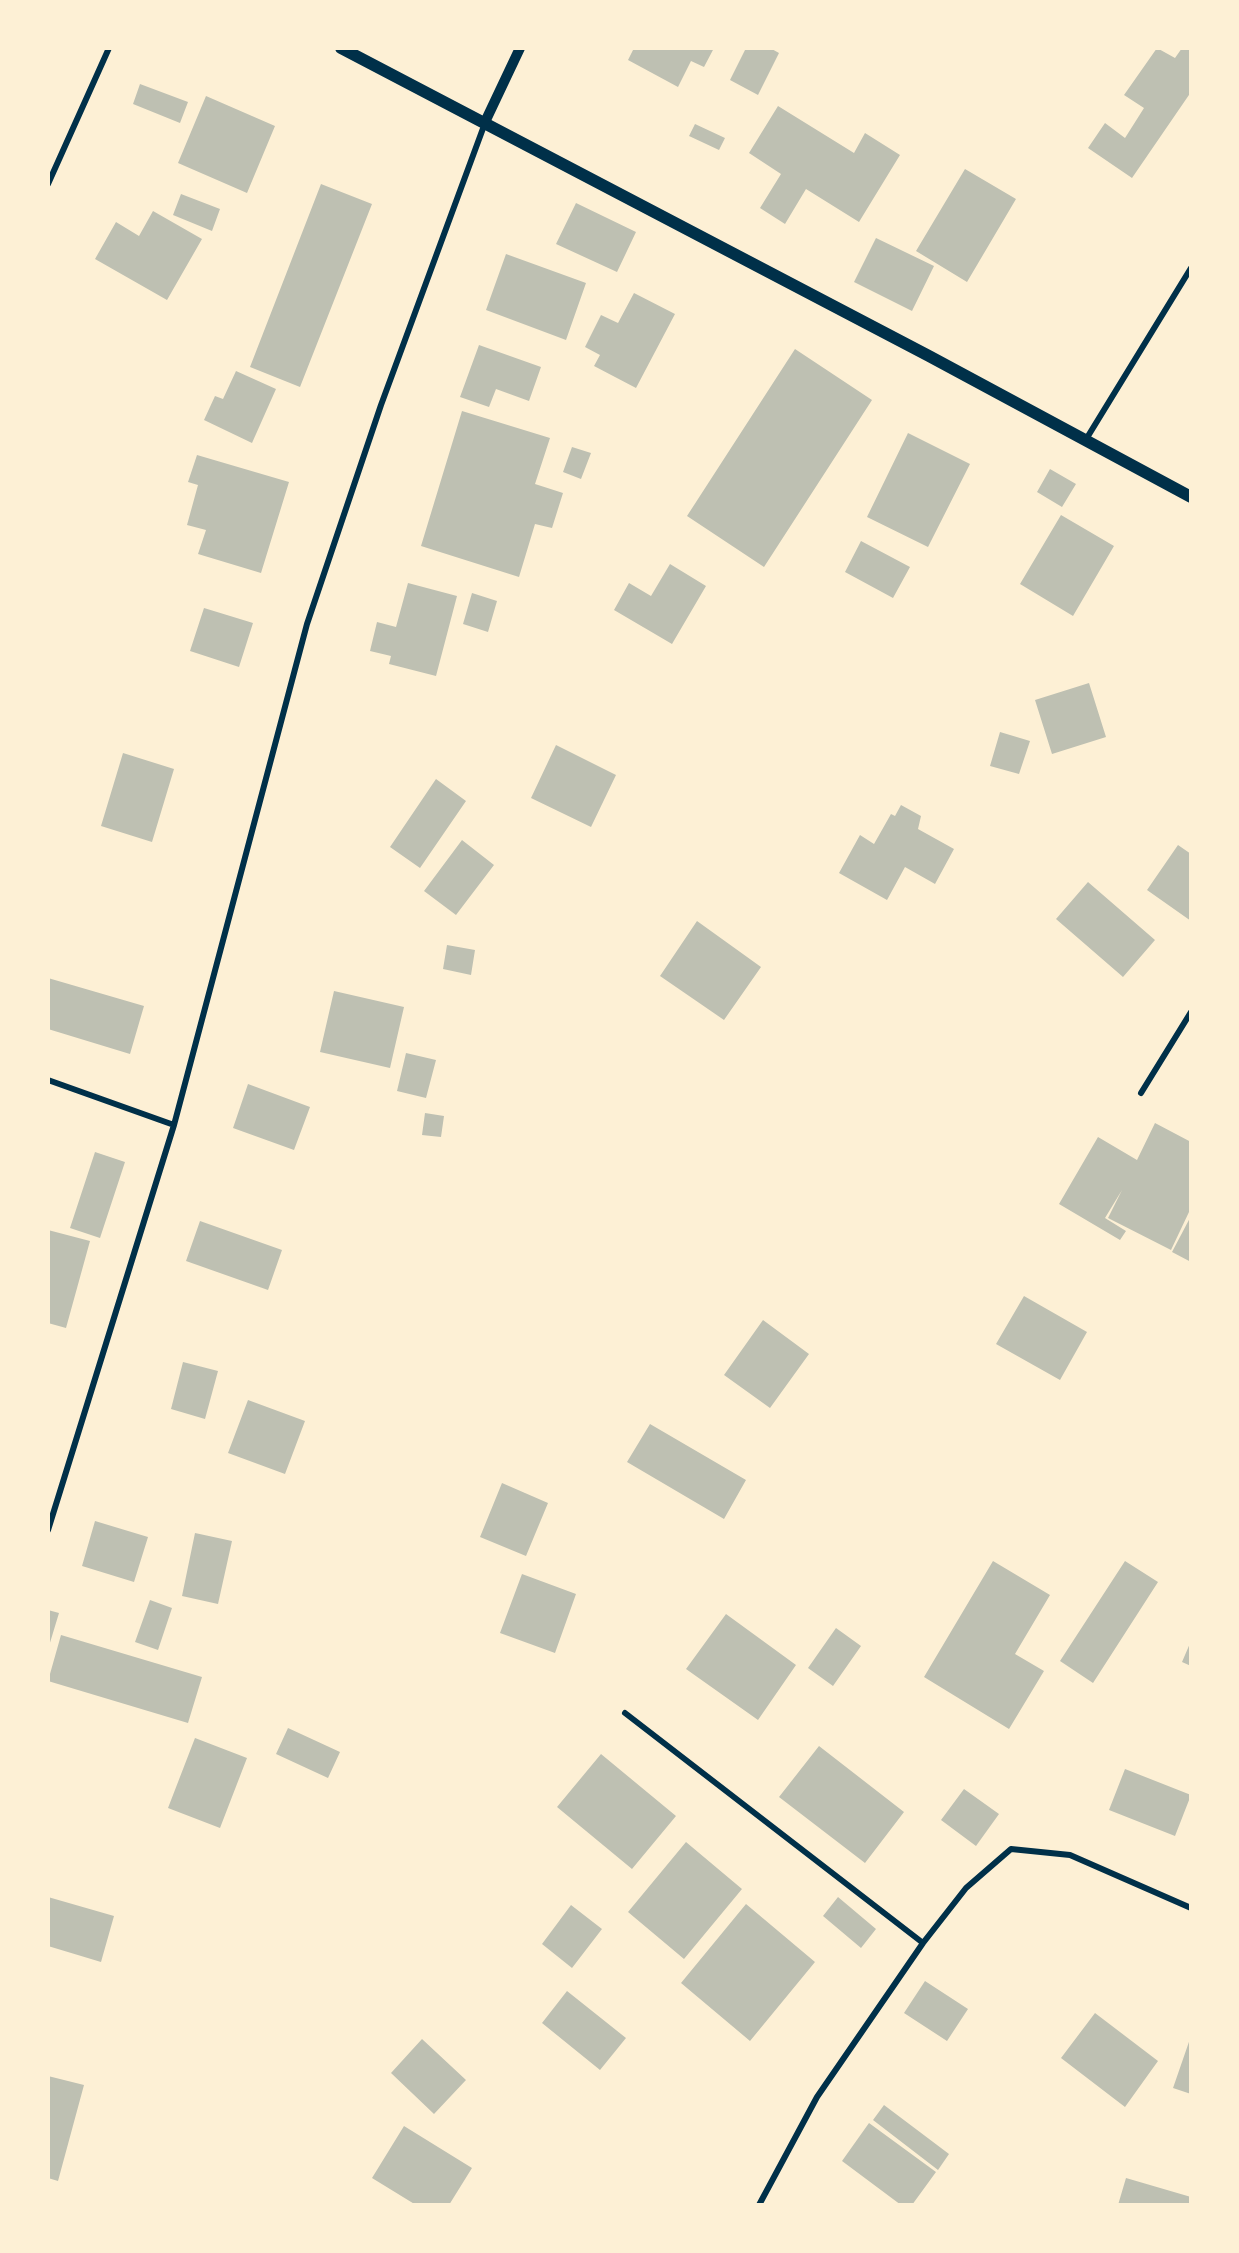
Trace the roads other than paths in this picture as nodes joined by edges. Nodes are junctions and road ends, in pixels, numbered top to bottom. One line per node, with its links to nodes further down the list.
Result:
1 (109, 48): 5 (street)
2 (340, 48): 4 (main road)
3 (520, 48): 4 (street)
4 (485, 122): 7 (main road); 12 (street)
5 (48, 183)
6 (1191, 268): 7 (street)
7 (1085, 441): 8 (main road)
8 (1191, 497)
9 (1191, 1012): 11 (street)
10 (48, 1080): 12 (street)
11 (1141, 1093)
12 (174, 1125): 13 (street)
13 (48, 1530)
14 (625, 1713): 16 (street)
15 (1191, 1908): 16 (street)
16 (923, 1943): 17 (street)
17 (759, 2205)

